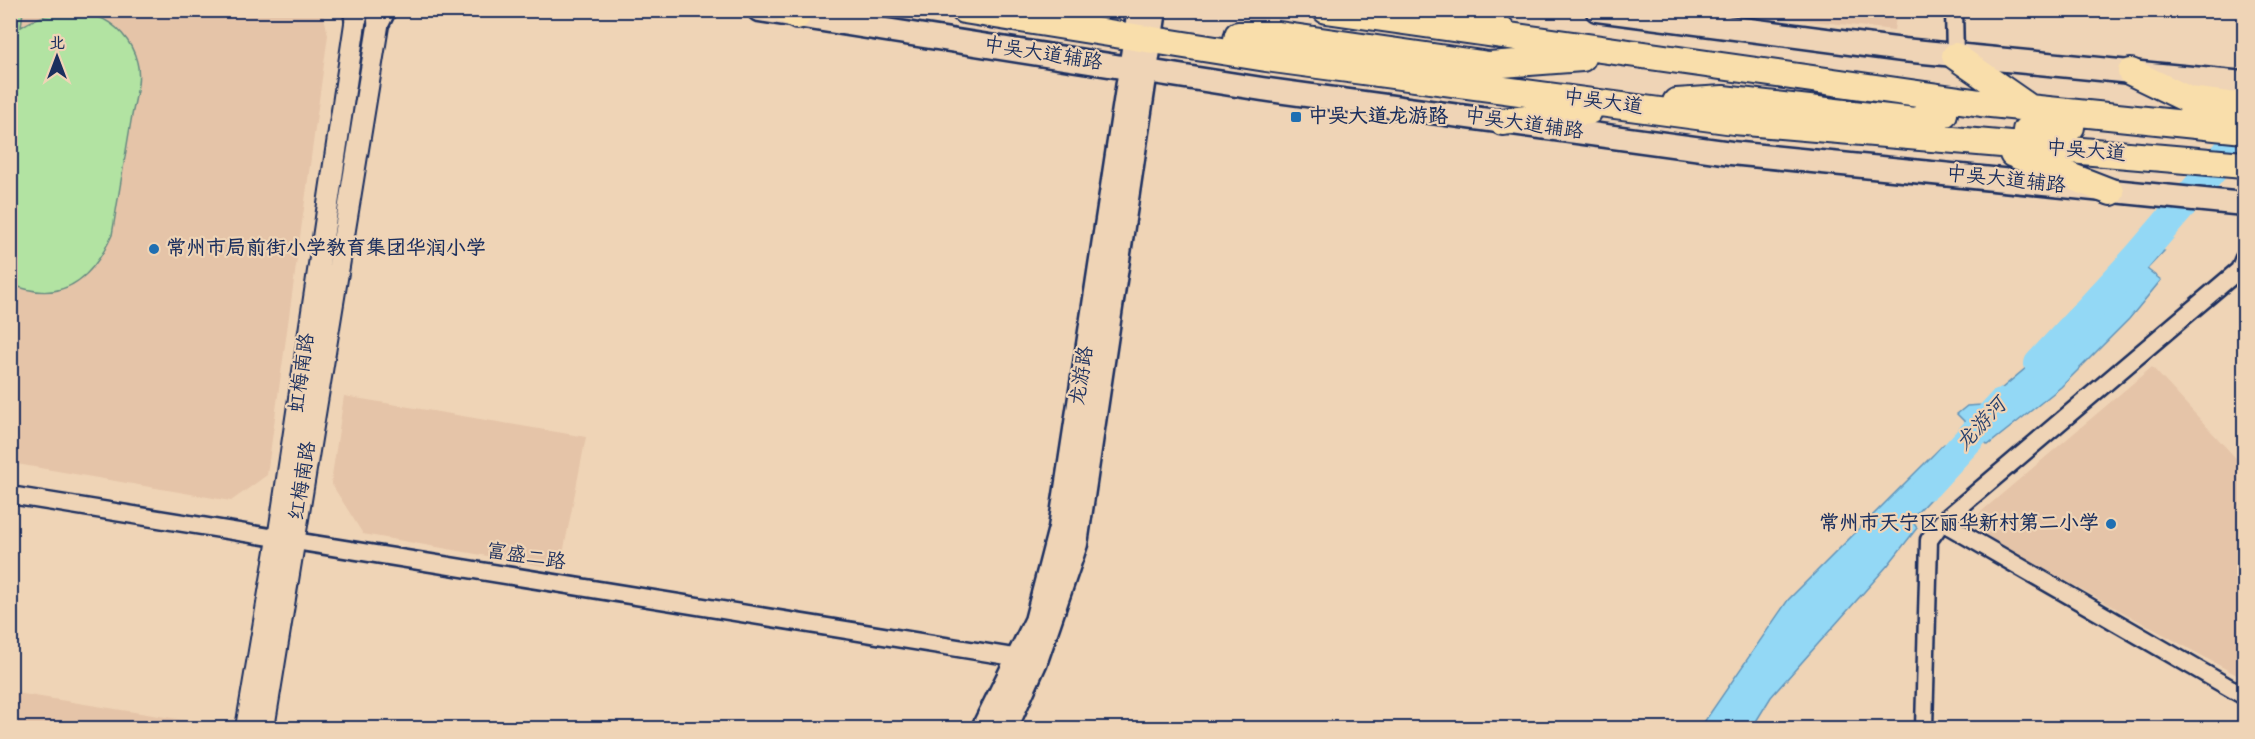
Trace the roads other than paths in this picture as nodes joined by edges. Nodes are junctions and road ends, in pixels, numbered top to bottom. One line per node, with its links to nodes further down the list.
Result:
1 (759, 10): 10 (main road, 中吴大道辅路)
2 (964, 10): 12 (main road, 中吴大道)
3 (1139, 10): 12 (main road, 龙游路)
4 (1155, 10): 12 (main road, 龙游路)
5 (1326, 10): 13 (main road, 中吴大道)
6 (1466, 10): 13 (main road)
7 (1597, 10): 15 (main road)
8 (1954, 10): 15 (street)
9 (355, 14): 34 (street, 虹梅南路)
10 (792, 14): 17 (main road, 中吴大道辅路)
11 (382, 15): 34 (street, 红梅南路)
12 (1143, 38): 16 (main road, 中吴大道); 17 (main road, 龙游路)
13 (1517, 38): 14 (main road, 中吴大道)
14 (1627, 54): 16 (main road); 19 (main road, 中吴大道)
15 (1954, 56): 18 (main road); 22 (main road)
16 (1266, 58): 21 (main road, 中吴大道)
17 (1139, 70): 23 (main road, 中吴大道辅路); 35 (main road, 龙游路)
18 (2131, 72): 20 (main road)
19 (1926, 95): 21 (main road); 22 (main road, 中吴大道)
20 (2239, 95)
21 (1624, 106): 23 (main road); 26 (main road, 中吴大道)
22 (2029, 108): 24 (main road, 中吴大道)
23 (1502, 122): 29 (main road, 中吴大道辅路)
24 (2206, 127): 25 (main road, 中吴大道); 27 (main road)
25 (2244, 130)
26 (1984, 143): 27 (main road, 中吴大道); 29 (main road)
27 (2045, 149): 28 (main road, 中吴大道)
28 (2237, 165)
29 (2110, 192): 30 (main road, 中吴大道辅路)
30 (2244, 204)
31 (2244, 258): 33 (street)
32 (10, 495): 34 (street, 富盛二路)
33 (1942, 522): 36 (street); 41 (street)
34 (286, 540): 35 (street, 富盛二路); 37 (street, 虹梅南路); 38 (street, 红梅南路)
35 (1027, 659): 39 (main road, 龙游路); 40 (main road, 龙游路)
36 (2244, 696)
37 (246, 729)
38 (264, 729)
39 (983, 729)
40 (1006, 729)
41 (1924, 729)

